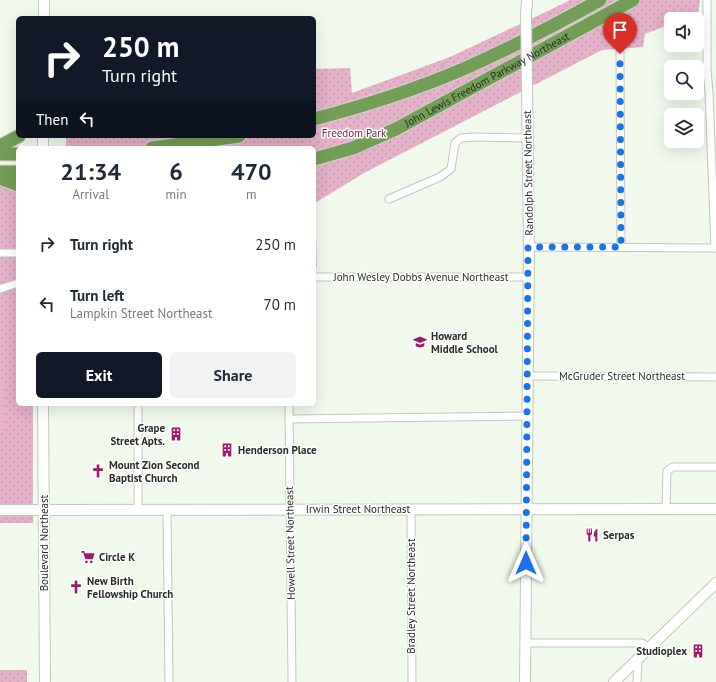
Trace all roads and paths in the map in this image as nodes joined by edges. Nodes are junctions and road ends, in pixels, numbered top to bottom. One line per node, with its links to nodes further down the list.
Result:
1 (44, 0): 6 (street)
2 (527, 0): 11 (street, Randolph Street Northeast, bridge)
3 (600, 0): 8 (highway, John Lewis Freedom Parkway Northeast)
4 (633, 0): 16 (highway, John Lewis Freedom Parkway Northeast)
5 (707, 0): 24 (street)
6 (44, 16)
7 (620, 53): 23 (street)
8 (316, 118)
9 (16, 138): 12 (highway)
10 (224, 138): 13 (highway)
11 (528, 138): 21 (street); 22 (street, Randolph Street Northeast)
12 (0, 146)
13 (166, 146)
14 (0, 154): 15 (highway)
15 (16, 154)
16 (316, 158)
17 (0, 172): 18 (highway)
18 (16, 172)
19 (0, 178): 20 (highway)
20 (16, 184)
21 (389, 199)
22 (528, 247): 23 (street); 27 (street, Randolph Street Northeast)
23 (621, 247): 24 (street)
24 (715, 248)
25 (0, 253): 26 (street)
26 (16, 253)
27 (528, 277): 28 (street, John Wesley Dobbs Avenue Northeast); 31 (street, Randolph Street Northeast)
28 (316, 278)
29 (16, 284): 30 (street)
30 (0, 289)
31 (528, 376): 32 (street, McGruder Street Northeast); 36 (street, Randolph Street Northeast)
32 (716, 377)
33 (43, 406): 44 (street, Boulevard Northeast)
34 (288, 406): 37 (street, Howell Street Northeast)
35 (138, 409): 45 (street)
36 (527, 416): 37 (street); 40 (street, Randolph Street Northeast)
37 (289, 419): 47 (street, Howell Street Northeast)
38 (716, 467): 41 (street)
39 (411, 509): 40 (street, Irwin Street Northeast); 47 (street, Irwin Street Northeast); 55 (street, Bradley Street Northeast)
40 (526, 509): 41 (street, Irwin Street Northeast); 49 (street, Randolph Street Northeast)
41 (666, 509): 42 (street, Irwin Street Northeast)
42 (716, 509)
43 (0, 510): 44 (street, Irwin Street Northeast)
44 (43, 510): 45 (street, Irwin Street Northeast); 52 (street, Boulevard Northeast)
45 (138, 510): 46 (street, Irwin Street Northeast)
46 (167, 510): 47 (street, Irwin Street Northeast); 53 (street)
47 (290, 510): 54 (street, Howell Street Northeast)
48 (716, 583): 50 (street)
49 (526, 643): 50 (street); 56 (street, Randolph Street Northeast)
50 (649, 648): 51 (street)
51 (638, 659): 57 (street); 58 (street)
52 (45, 682)
53 (169, 682)
54 (292, 682)
55 (412, 682)
56 (525, 682)
57 (614, 682)
58 (637, 682)

